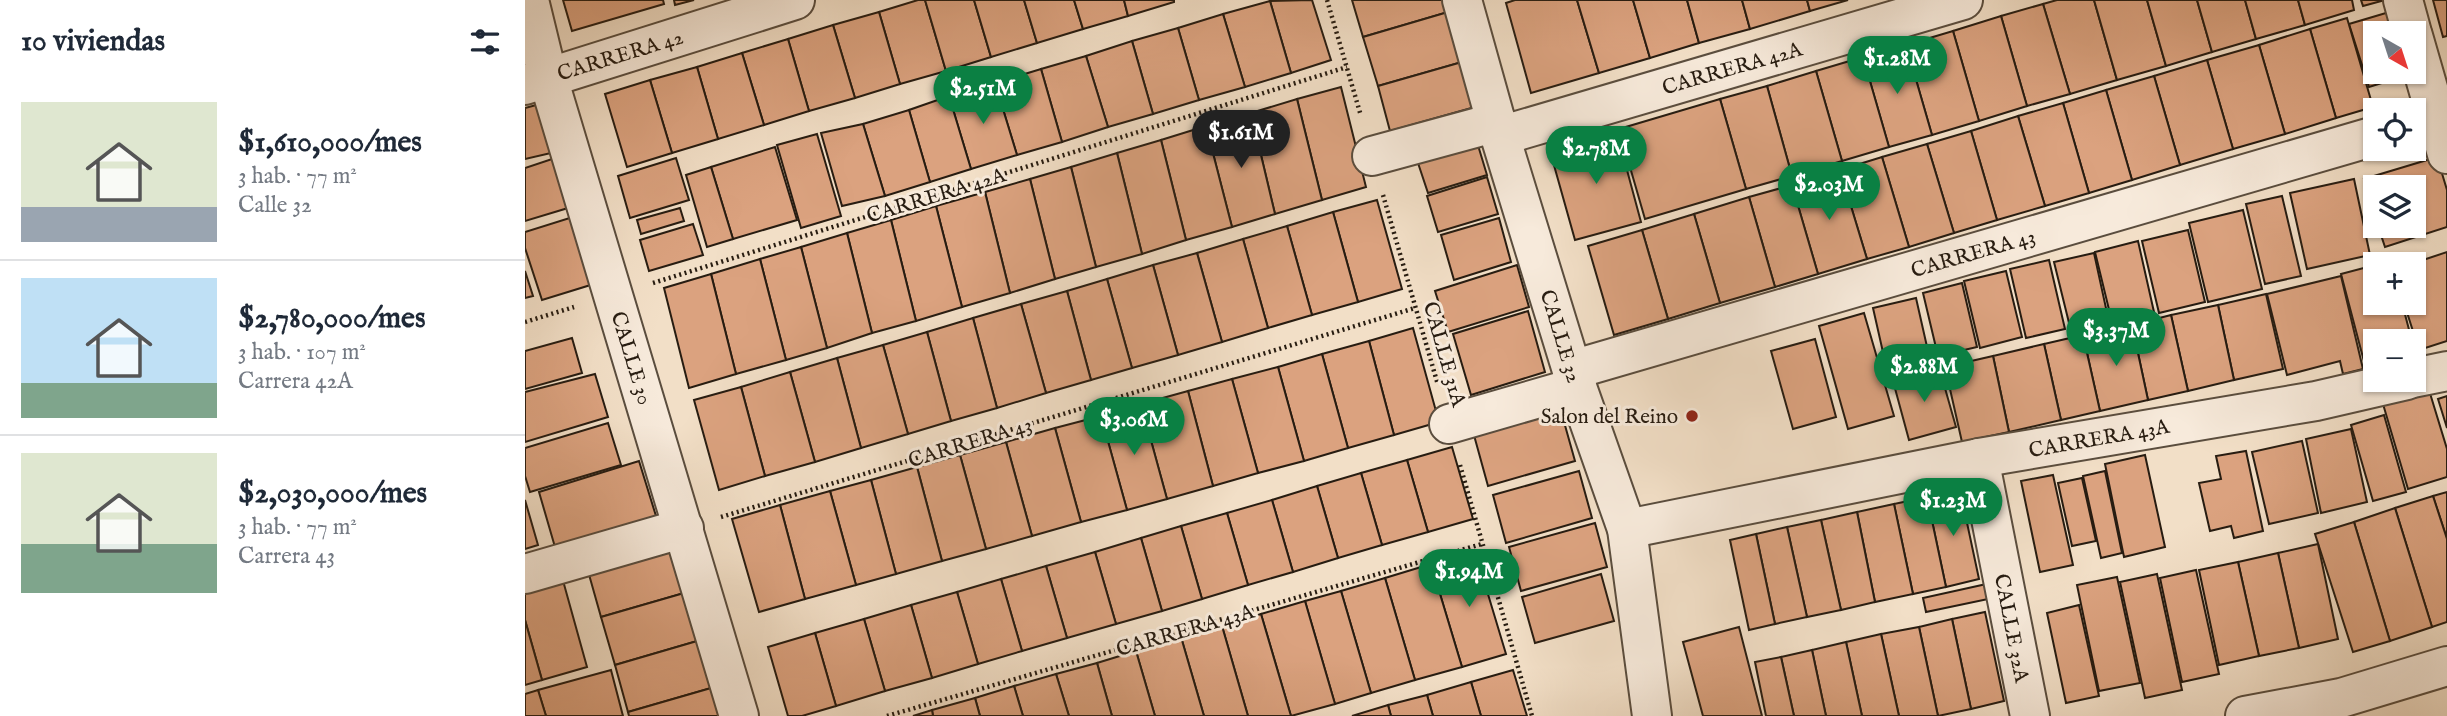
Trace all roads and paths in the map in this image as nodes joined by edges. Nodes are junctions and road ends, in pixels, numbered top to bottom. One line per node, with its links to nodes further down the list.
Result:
1 (529, 0): 9 (street, CALLE 30)
2 (795, 0): 9 (street, CARRERA 42)
3 (1327, 0): 8 (path, CALLE 31A)
4 (1462, 0): 12 (street, CALLE 32)
5 (1963, 0): 12 (street, CARRERA 42A)
6 (2403, 0): 7 (street)
7 (2409, 21)
8 (1347, 67): 14 (path, CALLE 31A); 15 (path, CARRERA 42A)
9 (536, 81): 15 (street, CALLE 30)
10 (2425, 84): 11 (street)
11 (2436, 128)
12 (1499, 129): 14 (street, CARRERA 42A); 20 (street, CALLE 32)
13 (2363, 140): 20 (street, CARRERA 43)
14 (1372, 156): 16 (path, CALLE 31A)
15 (613, 295): 17 (path, CARRERA 42A); 24 (street, CALLE 30)
16 (1415, 308): 22 (path, CALLE 31A); 24 (path, CARRERA 43)
17 (525, 322)
18 (2447, 370): 19 (street)
19 (2426, 375)
20 (1574, 378): 22 (street, CARRERA 43); 25 (street, CALLE 32)
21 (2363, 390): 23 (street, CARRERA 43A)
22 (1449, 424): 26 (path, CALLE 31A)
23 (1979, 458): 25 (street, CARRERA 43A); 34 (street, CALLE 32A)
24 (684, 528): 27 (street); 30 (street, CALLE 30)
25 (1627, 529): 33 (street, CALLE 32)
26 (1482, 544): 31 (path, CARRERA 43A); 32 (path, CALLE 31A)
27 (525, 575)
28 (2447, 666): 29 (street)
29 (2337, 707): 35 (street)
30 (739, 716)
31 (887, 716)
32 (1532, 716)
33 (1652, 716)
34 (2030, 716)
35 (2245, 716)

